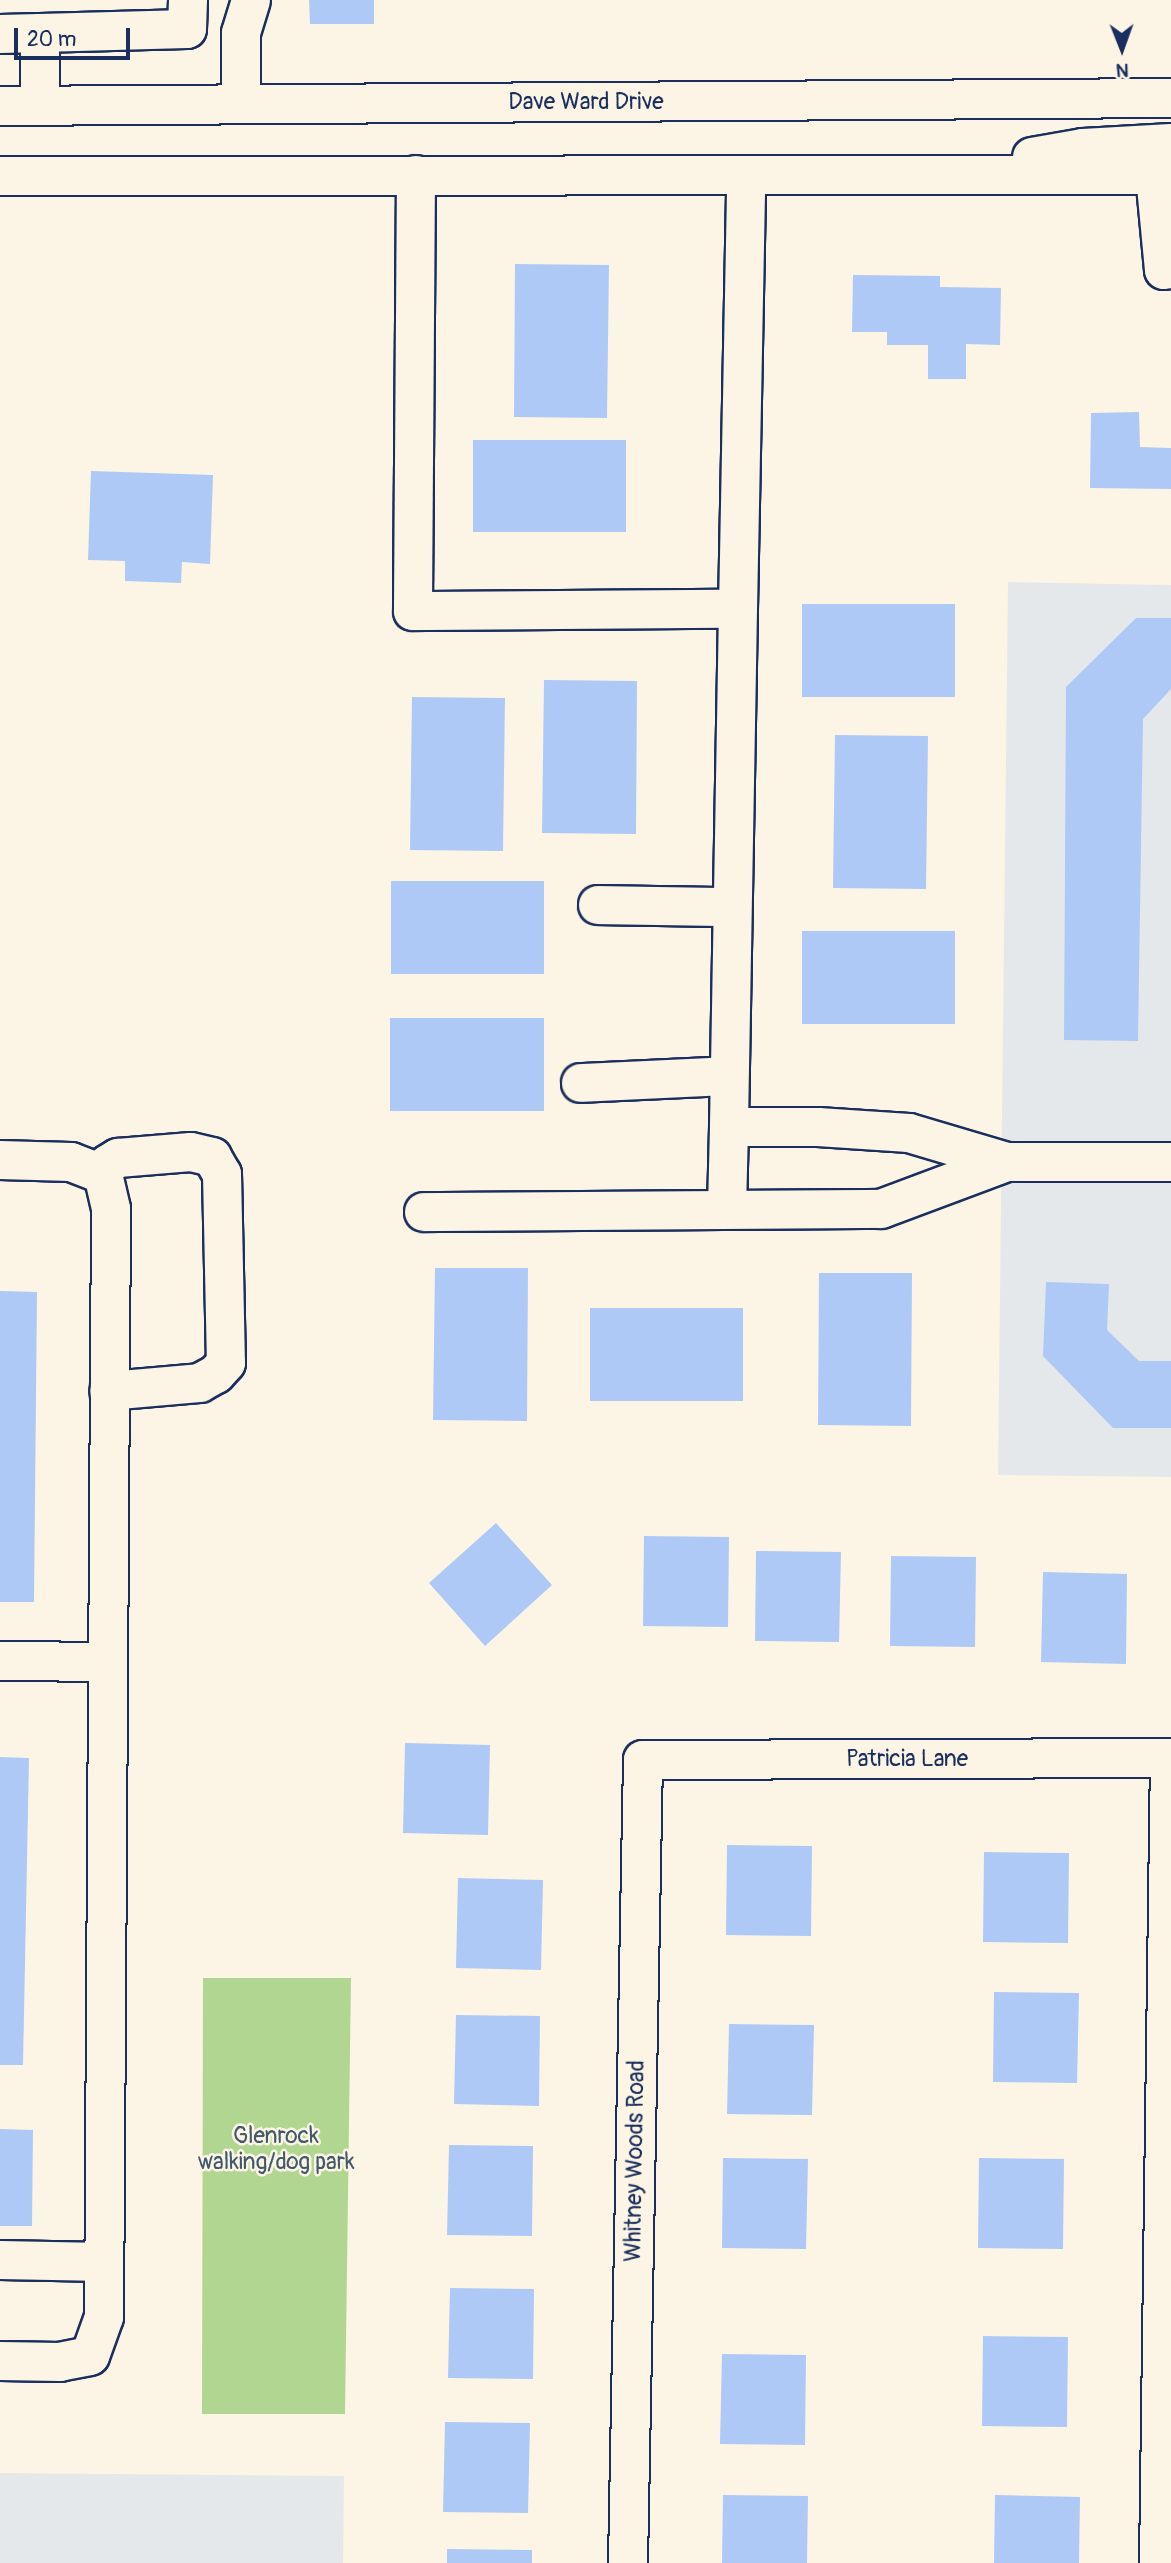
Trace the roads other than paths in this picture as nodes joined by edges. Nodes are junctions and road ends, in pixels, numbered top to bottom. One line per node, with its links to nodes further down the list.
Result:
1 (188, 0): 3 (main road)
2 (251, 0): 6 (main road)
3 (40, 33): 4 (main road); 7 (main road)
4 (0, 34)
5 (1171, 98): 6 (main road, Dave Ward Drive)
6 (241, 104): 7 (main road, Dave Ward Drive)
7 (40, 105): 8 (main road, Dave Ward Drive)
8 (0, 106)
9 (1166, 164): 11 (main road); 13 (main road)
10 (416, 175): 11 (main road); 12 (main road); 14 (main road)
11 (746, 175): 14 (main road)
12 (0, 176)
13 (1171, 270)
14 (738, 610): 16 (main road)
15 (598, 905): 16 (main road)
16 (732, 907): 17 (main road)
17 (729, 1076): 18 (main road); 19 (main road)
18 (581, 1083)
19 (729, 1127): 21 (main road); 24 (main road)
20 (0, 1160): 23 (main road)
21 (1007, 1162): 22 (main road); 24 (main road)
22 (1171, 1162)
23 (103, 1174): 26 (main road); 26 (main road)
24 (727, 1209): 25 (main road)
25 (424, 1212)
26 (110, 1391): 28 (main road)
27 (0, 1661): 28 (main road)
28 (108, 1662): 32 (main road)
29 (1171, 1758): 30 (main road, Patricia Lane); 35 (main road)
30 (643, 1760): 34 (main road, Whitney Woods Road)
31 (0, 2260): 32 (main road)
32 (104, 2262): 33 (main road)
33 (0, 2361)
34 (628, 2563)
35 (1159, 2563)

